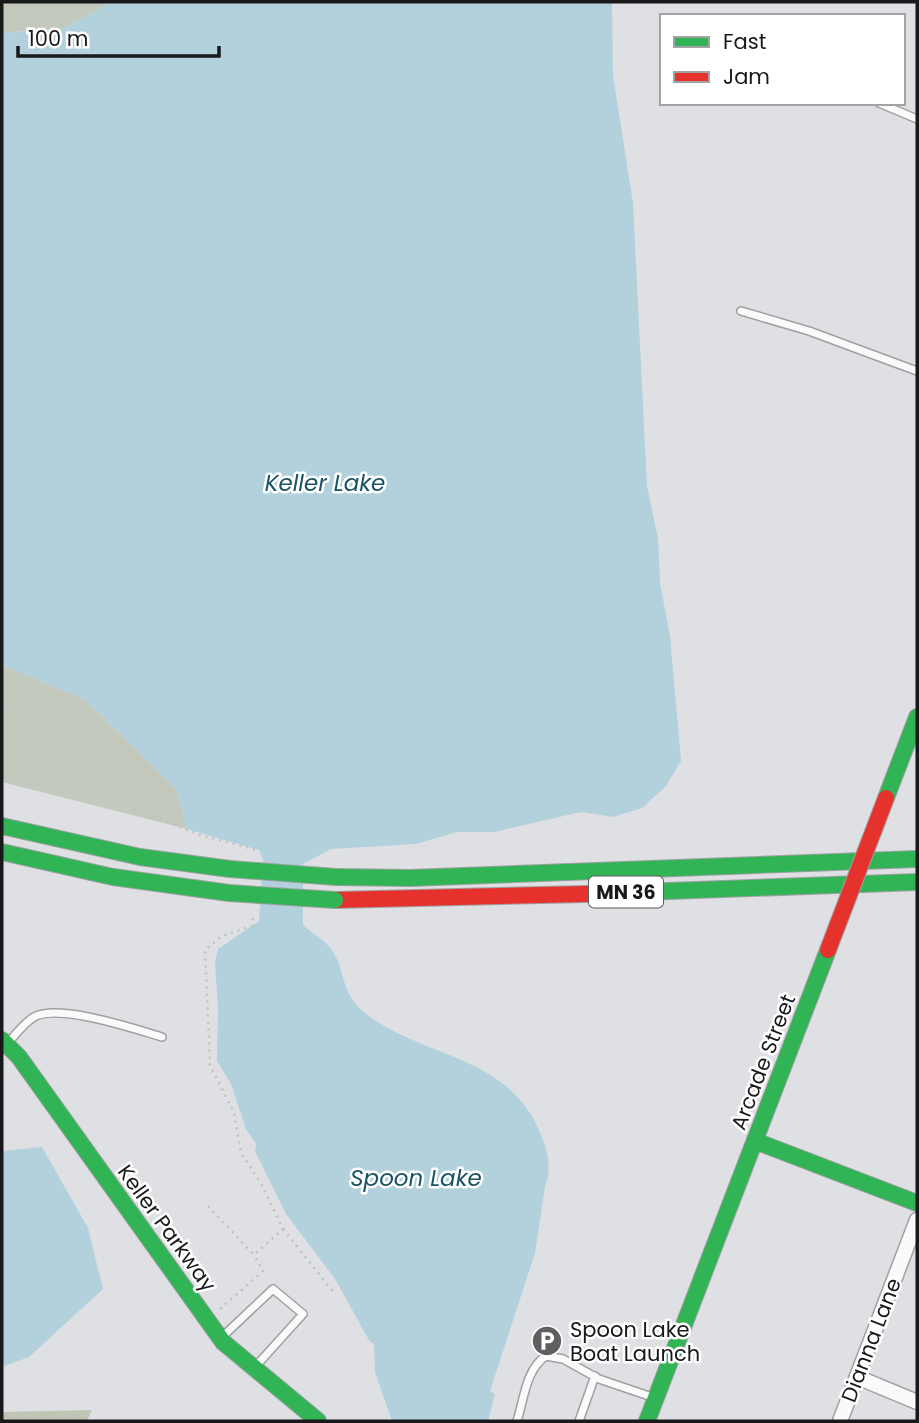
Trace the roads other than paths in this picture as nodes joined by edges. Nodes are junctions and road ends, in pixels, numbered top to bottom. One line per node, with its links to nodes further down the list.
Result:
1 (884, 105): 2 (lane)
2 (917, 119)
3 (741, 311): 4 (lane)
4 (917, 371)
5 (917, 717): 12 (main road, Arcade Street, bridge)
6 (2, 826): 8 (main road, MN 36, bridge)
7 (2, 852): 9 (main road, MN 36, bridge)
8 (917, 859)
9 (917, 881)
10 (162, 1037): 11 (lane)
11 (4, 1042): 15 (main road, Keller Parkway)
12 (755, 1140): 13 (main road); 19 (main road, Arcade Street)
13 (917, 1203)
14 (917, 1220): 18 (street, Dianna Lane)
15 (221, 1339): 16 (main road, Keller Parkway); 16 (lane)
16 (255, 1367): 21 (main road, Keller Parkway)
17 (595, 1376): 19 (lane); 22 (lane); 23 (lane)
18 (857, 1377): 20 (street); 25 (street, Dianna Lane)
19 (656, 1398): 24 (main road, Arcade Street)
20 (917, 1402)
21 (318, 1421)
22 (517, 1421)
23 (579, 1421)
24 (647, 1421)
25 (840, 1421)

